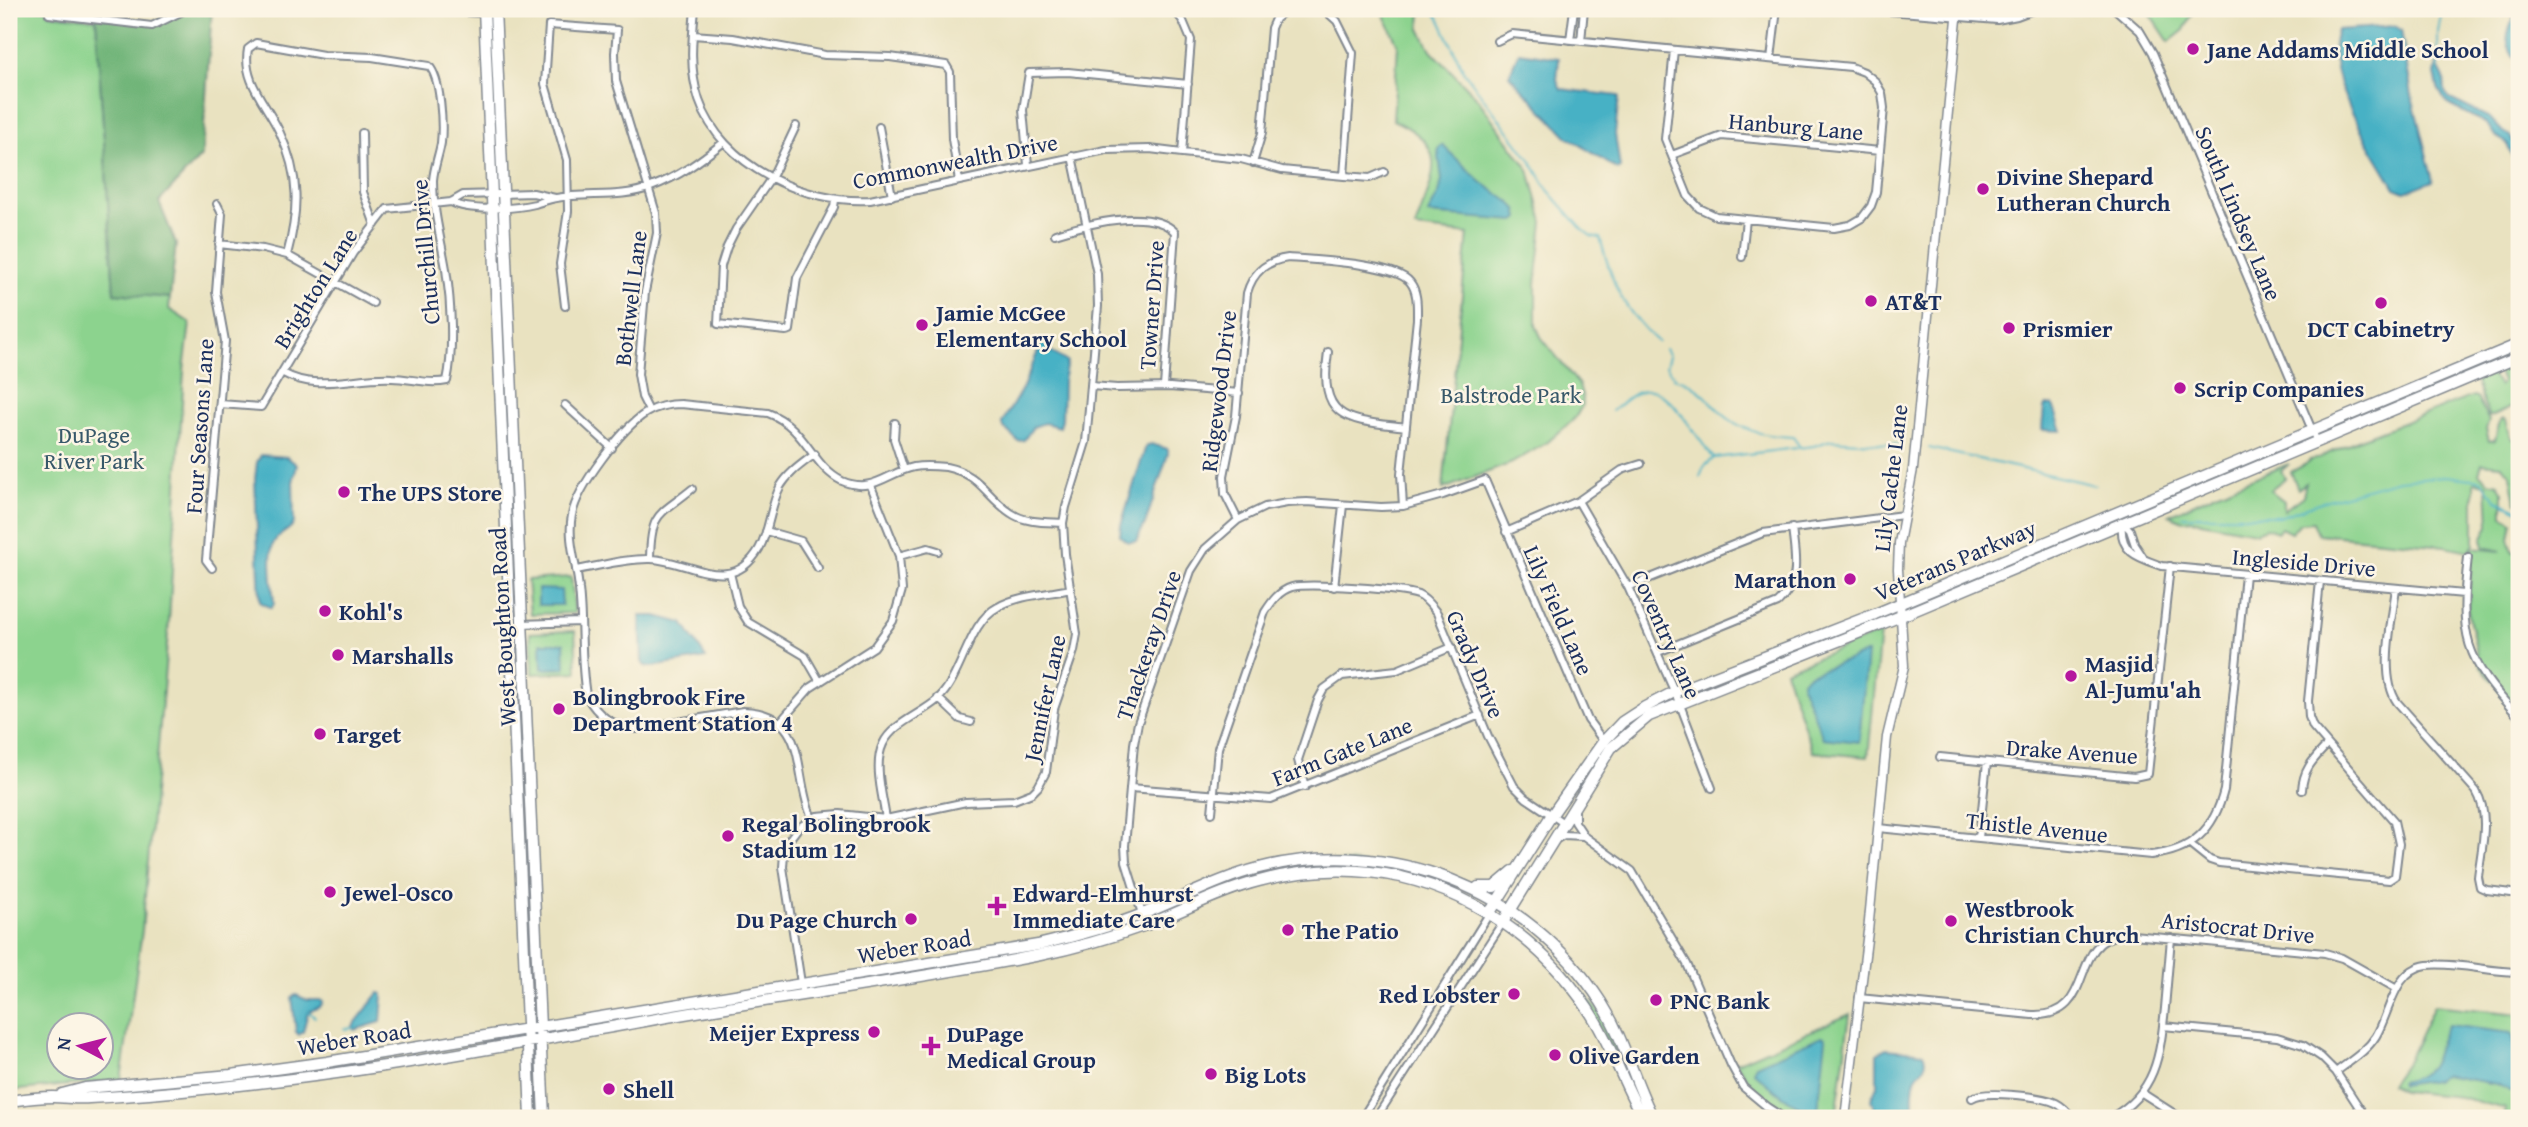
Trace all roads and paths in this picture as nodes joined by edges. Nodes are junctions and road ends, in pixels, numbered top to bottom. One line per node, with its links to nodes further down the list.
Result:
1 (187, 9): 13 (street)
2 (417, 9): 15 (street)
3 (695, 9): 17 (street, Commonwealth Drive)
4 (1287, 9): 32 (street)
5 (1317, 9): 14 (street)
6 (1574, 9): 18 (street)
7 (1584, 9): 20 (street)
8 (1777, 9): 22 (street)
9 (1865, 9): 16 (street)
10 (2036, 9): 16 (street)
11 (2115, 9): 72 (street, South Lindsey Lane)
12 (1174, 10): 23 (street)
13 (50, 11)
14 (1328, 11): 35 (street)
15 (489, 12): 39 (main road, West Boughton Road)
16 (1958, 13): 84 (street, Lily Cache Lane)
17 (693, 35): 27 (street, Commonwealth Drive); 37 (street)
18 (1570, 40): 19 (street); 20 (street)
19 (1497, 41)
20 (1581, 41): 21 (street)
21 (1674, 50): 22 (street); 30 (street)
22 (1771, 59): 28 (street)
23 (1188, 84): 29 (street); 33 (street)
24 (796, 126): 36 (street)
25 (879, 127): 40 (street)
26 (362, 134): 50 (street)
27 (724, 142): 36 (street, Commonwealth Drive); 38 (street, Brighton Lane)
28 (1880, 151): 30 (street, Hanburg Lane); 48 (street)
29 (1182, 153): 31 (street, Commonwealth Drive); 32 (street, Commonwealth Drive)
30 (1672, 155): 48 (street)
31 (1072, 156): 33 (street, Commonwealth Drive); 49 (street, Jennifer Lane)
32 (1253, 163): 35 (street, Commonwealth Drive)
33 (1028, 165): 37 (street, Commonwealth Drive)
34 (1384, 172): 35 (street, Commonwealth Drive)
35 (1344, 176)
36 (772, 177): 43 (street, Commonwealth Drive); 43 (street)
37 (959, 181): 40 (street, Commonwealth Drive)
38 (649, 188): 41 (street, Brighton Lane); 41 (street, Bothwell Lane); 69 (street, Bothwell Lane)
39 (497, 194): 42 (street, Brighton Lane); 45 (street, Brighton Lane); 47 (main road, West Boughton Road)
40 (892, 195): 43 (street, Commonwealth Drive)
41 (568, 197): 42 (street, Brighton Lane); 59 (street)
42 (555, 198): 47 (street, Brighton Lane)
43 (835, 200)
44 (434, 202): 45 (street, Brighton Lane); 50 (street, Brighton Lane); 53 (street, Churchill Drive); 63 (street, Churchill Drive)
45 (451, 202): 47 (street, Brighton Lane)
46 (217, 204): 52 (street, Four Seasons Lane)
47 (498, 207): 110 (main road, West Boughton Road)
48 (1746, 219): 54 (street)
49 (1087, 224): 51 (street); 64 (street, Jennifer Lane); 65 (street, Towner Drive)
50 (375, 225): 57 (street, Brighton Lane)
51 (1055, 234)
52 (219, 244): 53 (street); 67 (street, Four Seasons Lane)
53 (288, 255): 57 (street)
54 (1742, 257)
55 (1256, 260): 56 (street)
56 (1262, 267): 66 (street, Ridgewood Drive); 71 (street)
57 (335, 283): 58 (street); 63 (street, Brighton Lane)
58 (373, 303)
59 (565, 306)
60 (2519, 344): 72 (main road, Veterans Parkway)
61 (1328, 352): 71 (street)
62 (2519, 357): 72 (main road, Veterans Parkway)
63 (282, 373): 67 (street, Brighton Lane)
64 (1091, 386): 65 (street); 86 (street, Jennifer Lane)
65 (1164, 387): 66 (street)
66 (1238, 393): 85 (street, Ridgewood Drive)
67 (220, 404): 96 (street, Four Seasons Lane)
68 (565, 405): 73 (street)
69 (649, 411): 73 (street); 74 (street)
70 (895, 423): 76 (street)
71 (1406, 426): 82 (street)
72 (2315, 436): 83 (main road, Veterans Parkway); 87 (main road, Veterans Parkway)
73 (612, 448): 98 (street)
74 (815, 454): 78 (street); 89 (street)
75 (1641, 464): 80 (street)
76 (904, 470): 78 (street); 86 (street)
77 (1485, 480): 82 (street, Thackeray Drive); 90 (street, Lily Field Lane)
78 (871, 486): 92 (street)
79 (692, 489): 94 (street)
80 (1578, 501): 90 (street); 103 (street, Coventry Lane)
81 (1343, 505): 82 (street, Thackeray Drive); 85 (street, Thackeray Drive); 102 (street)
82 (1403, 506)
83 (2118, 513): 87 (street, Ingleside Drive); 107 (main road, Veterans Parkway)
84 (1903, 514): 88 (street); 107 (street, Lily Cache Lane)
85 (1238, 520): 126 (street, Thackeray Drive)
86 (1063, 523): 105 (street, Jennifer Lane)
87 (2122, 524): 95 (street, Ingleside Drive); 108 (main road, Veterans Parkway)
88 (1792, 528): 103 (street); 112 (street)
89 (766, 531): 97 (street); 99 (street)
90 (1506, 532): 121 (street, Lily Field Lane)
91 (938, 551): 92 (street)
92 (899, 556): 113 (street)
93 (2468, 557): 106 (street)
94 (650, 558): 98 (street); 99 (street)
95 (2170, 566): 100 (street, Ingleside Drive); 124 (street, Drake Avenue)
96 (212, 568)
97 (818, 568)
98 (576, 570): 109 (street)
99 (730, 573): 113 (street)
100 (2245, 574): 101 (street, Ingleside Drive); 140 (street)
101 (2320, 581): 104 (street, Ingleside Drive); 122 (street)
102 (1334, 587): 111 (street, Grady Drive); 129 (street, Grady Drive)
103 (1628, 587): 112 (street, Coventry Lane)
104 (2396, 588): 106 (street, Ingleside Drive); 143 (street)
105 (1071, 589): 115 (street); 134 (street, Jennifer Lane)
106 (2464, 594): 118 (street)
107 (1901, 603): 108 (street, Lily Cache Lane); 114 (main road, Veterans Parkway)
108 (1901, 616): 116 (main road, Veterans Parkway); 136 (street, Lily Cache Lane)
109 (581, 622): 110 (street); 119 (street)
110 (516, 624): 158 (main road, West Boughton Road); 160 (main road, West Boughton Road)
111 (1452, 647): 117 (street, Grady Drive); 125 (street)
112 (1658, 652): 114 (street, Coventry Lane)
113 (820, 682): 119 (street)
114 (1674, 692): 116 (street, Coventry Lane); 121 (main road, Veterans Parkway)
115 (938, 698): 120 (street); 134 (street)
116 (1679, 702): 121 (main road, Veterans Parkway); 127 (street, Coventry Lane)
117 (1480, 715): 125 (street, Farm Gate Lane); 132 (street, Grady Drive)
118 (2519, 717)
119 (781, 721): 133 (street)
120 (971, 722)
121 (1607, 745): 130 (main road, Veterans Parkway); 132 (main road, Veterans Parkway)
122 (2327, 745): 128 (street); 140 (street)
123 (1940, 757): 124 (street)
124 (1987, 762): 138 (street, Drake Avenue)
125 (1305, 787): 129 (street, Farm Gate Lane)
126 (1130, 788): 129 (street, Farm Gate Lane); 146 (street, Thackeray Drive)
127 (1712, 788)
128 (2302, 790)
129 (1213, 795): 131 (street, Grady Drive)
130 (1575, 808): 135 (main road, Veterans Parkway); 137 (street)
131 (1212, 813)
132 (1551, 816): 135 (street, Grady Drive); 141 (main road, Veterans Parkway)
133 (812, 818): 134 (street, Jennifer Lane); 152 (street)
134 (886, 819)
135 (1565, 824): 139 (main road, Veterans Parkway)
136 (1878, 828): 138 (street, Thistle Avenue); 155 (street, Lily Cache Lane)
137 (1585, 837): 139 (street); 174 (street)
138 (1979, 838): 140 (street, Thistle Avenue)
139 (1555, 840): 145 (main road, Veterans Parkway)
140 (2190, 844)
141 (1523, 861): 142 (main road); 144 (main road, Veterans Parkway)
142 (1470, 886): 144 (main road, Weber Road); 146 (main road, Weber Road)
143 (2519, 894)
144 (1498, 902): 145 (main road, Weber Road); 147 (main road, Veterans Parkway)
145 (1510, 910): 148 (main road, Veterans Parkway); 173 (main road, Weber Road)
146 (1142, 914): 149 (street, Thackeray Drive); 152 (main road, Weber Road)
147 (1489, 914): 148 (main road, Weber Road); 149 (main road, Weber Road); 170 (street)
148 (1503, 922): 171 (street); 172 (main road, Weber Road)
149 (1145, 926): 154 (main road, Weber Road)
150 (2171, 938): 153 (street, Aristocrat Drive); 155 (street, Aristocrat Drive); 159 (street)
151 (2519, 972): 153 (street)
152 (801, 984): 154 (street); 156 (main road, Weber Road)
153 (2397, 989): 163 (street)
154 (803, 996): 157 (main road, Weber Road)
155 (1859, 998): 175 (street, Lily Cache Lane)
156 (701, 1000): 157 (main road); 158 (main road, Weber Road)
157 (663, 1018): 161 (main road, Weber Road)
158 (540, 1026): 160 (main road, Weber Road); 161 (main road, West Boughton Road)
159 (2163, 1026): 163 (street); 164 (street)
160 (525, 1029): 162 (main road, West Boughton Road); 165 (main road, Weber Road)
161 (540, 1041): 162 (main road, Weber Road); 169 (main road, West Boughton Road)
162 (526, 1043): 165 (main road, Weber Road); 168 (main road, West Boughton Road)
163 (2336, 1072): 179 (street)
164 (2142, 1093): 177 (street); 178 (street)
165 (50, 1097): 167 (main road, Weber Road)
166 (1972, 1098): 176 (street)
167 (9, 1101)
168 (531, 1118)
169 (544, 1118)
170 (1362, 1118)
171 (1376, 1118)
172 (1643, 1118)
173 (1653, 1118)
174 (1784, 1118)
175 (1845, 1118)
176 (2072, 1118)
177 (2110, 1118)
178 (2181, 1118)
179 (2366, 1118)

